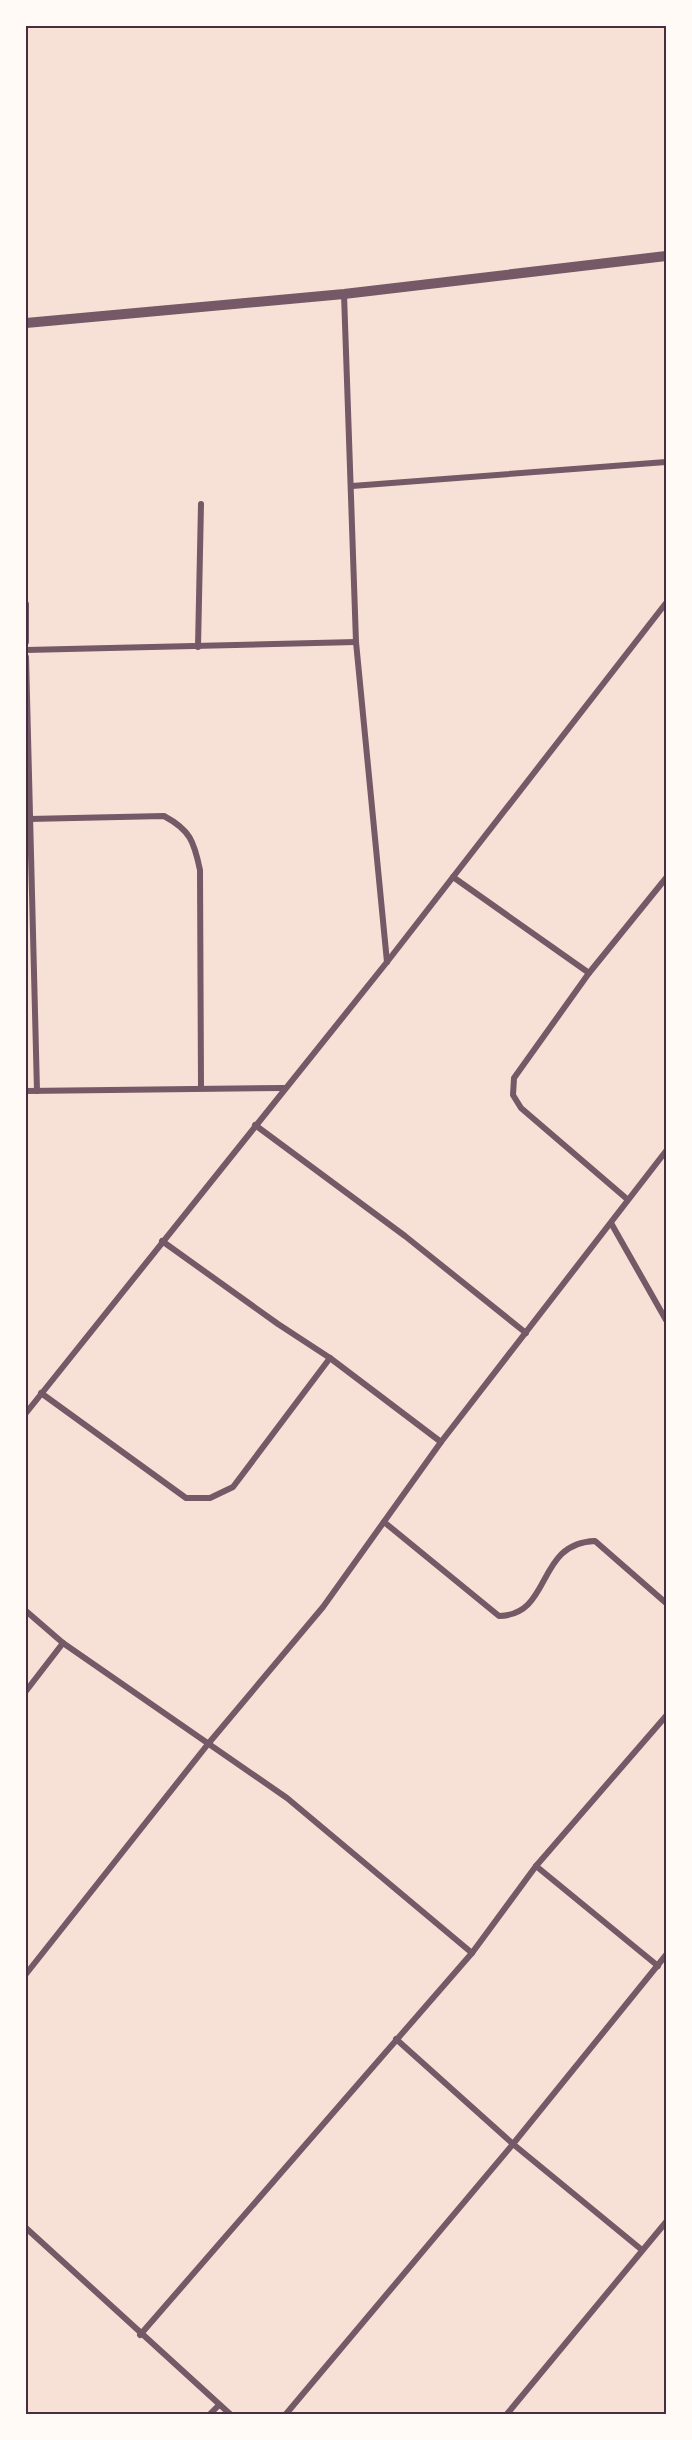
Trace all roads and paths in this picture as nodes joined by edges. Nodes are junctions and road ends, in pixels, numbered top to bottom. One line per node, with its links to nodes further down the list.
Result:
1 (666, 256): 2 (street)
2 (344, 294): 3 (street); 5 (street)
3 (26, 323)
4 (666, 462): 5 (street)
5 (352, 486): 11 (street)
6 (201, 504): 12 (street)
7 (666, 603): 17 (street)
8 (26, 604): 9 (street)
9 (26, 612): 10 (street)
10 (26, 642)
11 (356, 642): 12 (street); 19 (street)
12 (198, 646): 13 (street)
13 (26, 650)
14 (26, 657): 15 (street)
15 (26, 786): 16 (street)
16 (28, 819): 21 (street); 23 (street)
17 (453, 877): 19 (street); 20 (street)
18 (666, 878): 20 (street)
19 (387, 962): 22 (street)
20 (590, 973): 27 (street)
21 (201, 1088): 22 (street); 23 (street)
22 (284, 1088): 25 (street)
23 (37, 1090): 24 (street)
24 (26, 1091)
25 (255, 1125): 29 (street); 31 (street)
26 (666, 1151): 27 (street)
27 (627, 1199): 28 (street)
28 (611, 1223): 30 (street); 31 (street)
29 (162, 1240): 32 (street); 33 (street)
30 (666, 1320)
31 (526, 1333): 35 (street)
32 (330, 1358): 33 (street); 35 (street)
33 (41, 1393): 34 (street)
34 (26, 1413)
35 (441, 1442): 36 (street)
36 (384, 1522): 37 (street); 42 (street)
37 (666, 1603)
38 (26, 1611): 39 (street)
39 (63, 1643): 40 (street); 42 (street)
40 (26, 1691)
41 (665, 1719): 43 (street)
42 (208, 1744): 44 (street); 47 (street)
43 (536, 1866): 44 (street); 46 (street)
44 (472, 1953): 48 (street)
45 (666, 1955): 46 (street)
46 (658, 1966): 49 (street)
47 (26, 1974)
48 (396, 2039): 49 (street); 53 (street)
49 (513, 2144): 52 (street); 57 (street)
50 (666, 2222): 52 (street)
51 (26, 2228): 53 (street)
52 (642, 2250): 58 (street)
53 (140, 2335): 54 (street)
54 (219, 2405): 55 (street); 56 (street)
55 (210, 2415)
56 (230, 2415)
57 (286, 2415)
58 (507, 2415)

